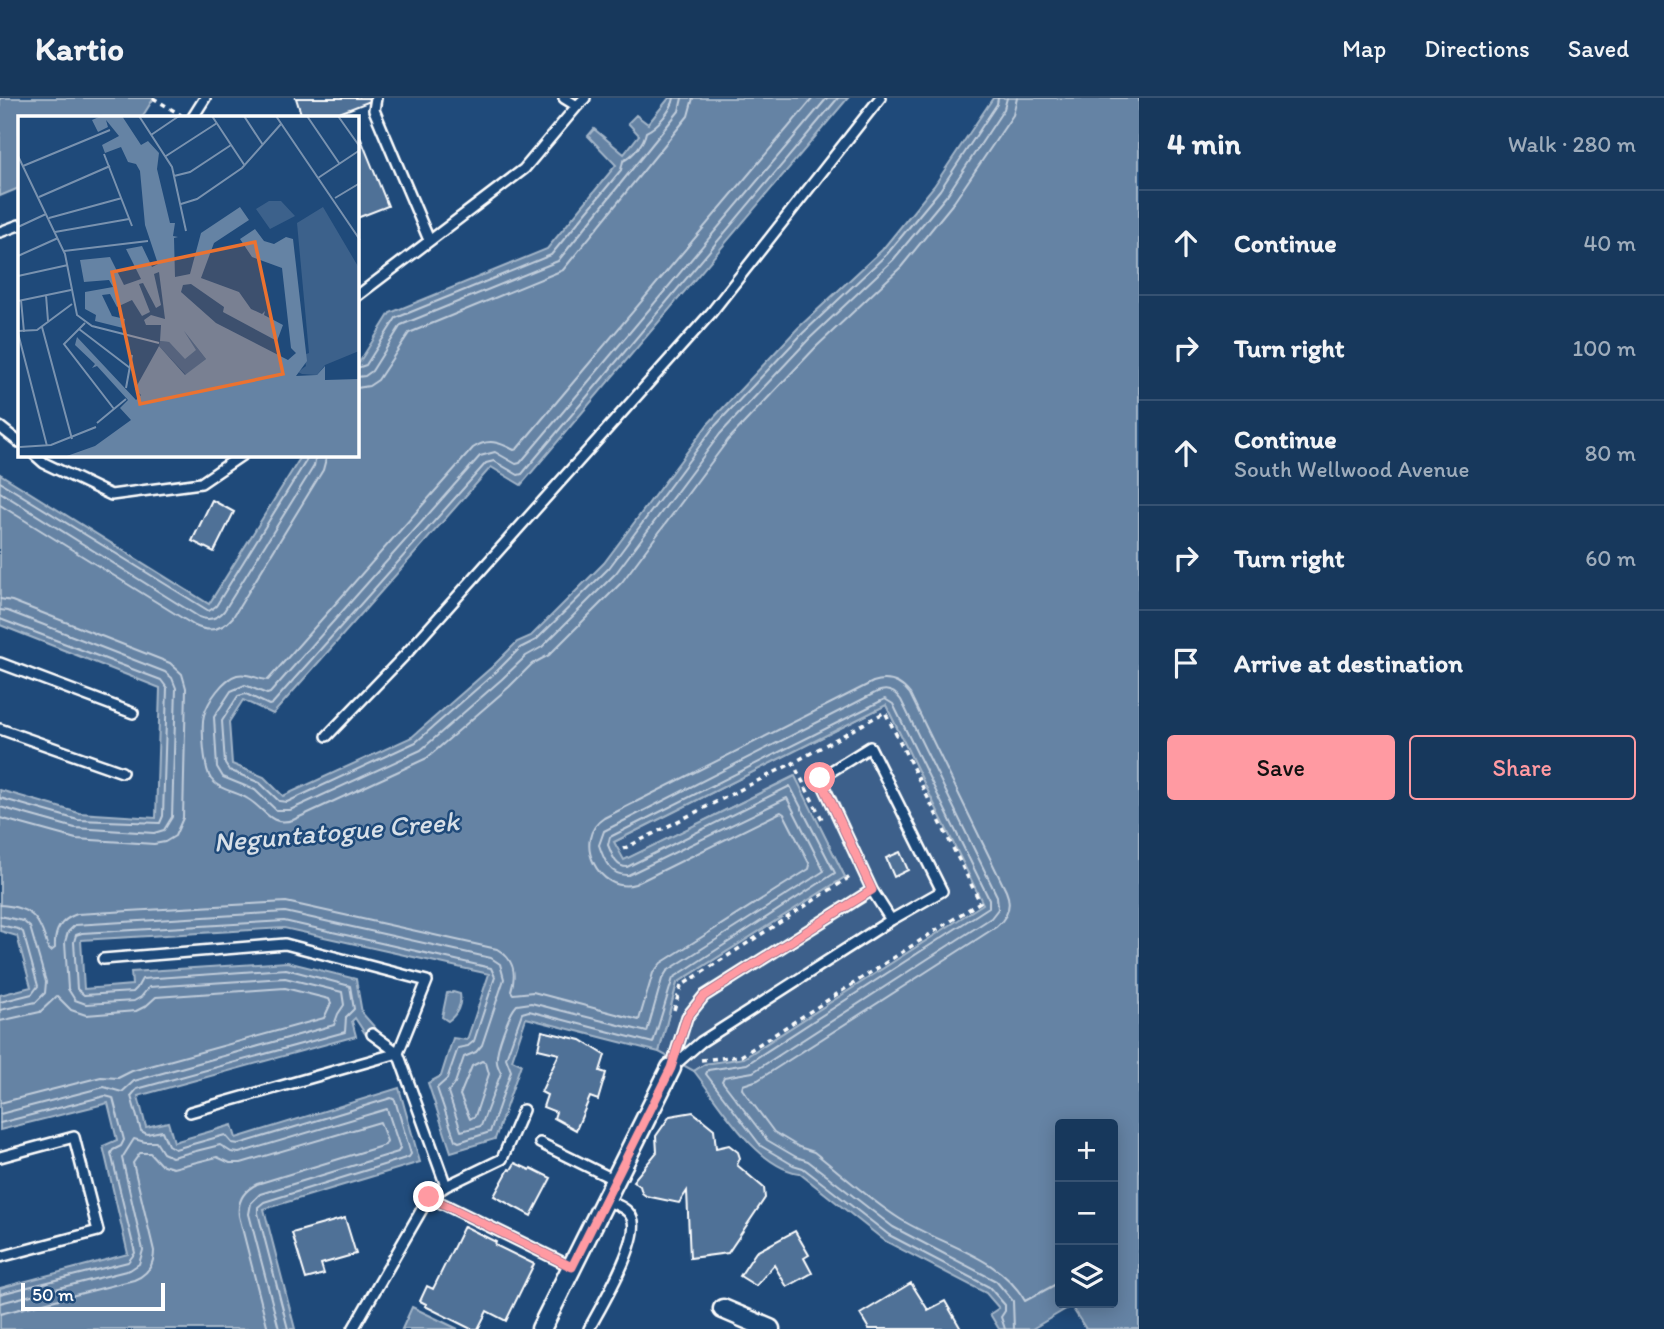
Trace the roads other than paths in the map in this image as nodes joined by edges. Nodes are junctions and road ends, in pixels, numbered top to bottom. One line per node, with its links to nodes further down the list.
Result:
1 (205, 98): 7 (lane)
2 (376, 98): 10 (lane)
3 (564, 98): 6 (lane)
4 (585, 98): 6 (lane)
5 (880, 98): 19 (lane)
6 (577, 106): 10 (lane)
7 (194, 116)
8 (18, 225): 9 (lane)
9 (0, 232)
10 (429, 240): 11 (lane)
11 (359, 294)
12 (0, 426): 13 (lane)
13 (18, 441)
14 (37, 457): 15 (lane)
15 (239, 457)
16 (0, 663): 17 (lane)
17 (133, 713)
18 (0, 729): 20 (lane)
19 (327, 736)
20 (122, 772)
21 (872, 890): 22 (lane); 22 (lane); 26 (lane)
22 (891, 920): 26 (lane)
23 (103, 959): 25 (lane)
24 (372, 1034): 25 (lane)
25 (398, 1053): 28 (lane); 32 (lane)
26 (671, 1068): 31 (street)
27 (523, 1110): 32 (lane)
28 (190, 1112)
29 (540, 1143): 31 (lane)
30 (0, 1157): 35 (lane)
31 (615, 1180): 34 (street)
32 (446, 1186): 33 (lane)
33 (429, 1197): 36 (lane); 38 (lane)
34 (605, 1200): 36 (street); 40 (lane)
35 (0, 1257)
36 (572, 1267): 39 (street)
37 (723, 1309): 41 (street)
38 (354, 1329)
39 (541, 1329)
40 (589, 1329)
41 (770, 1329)

